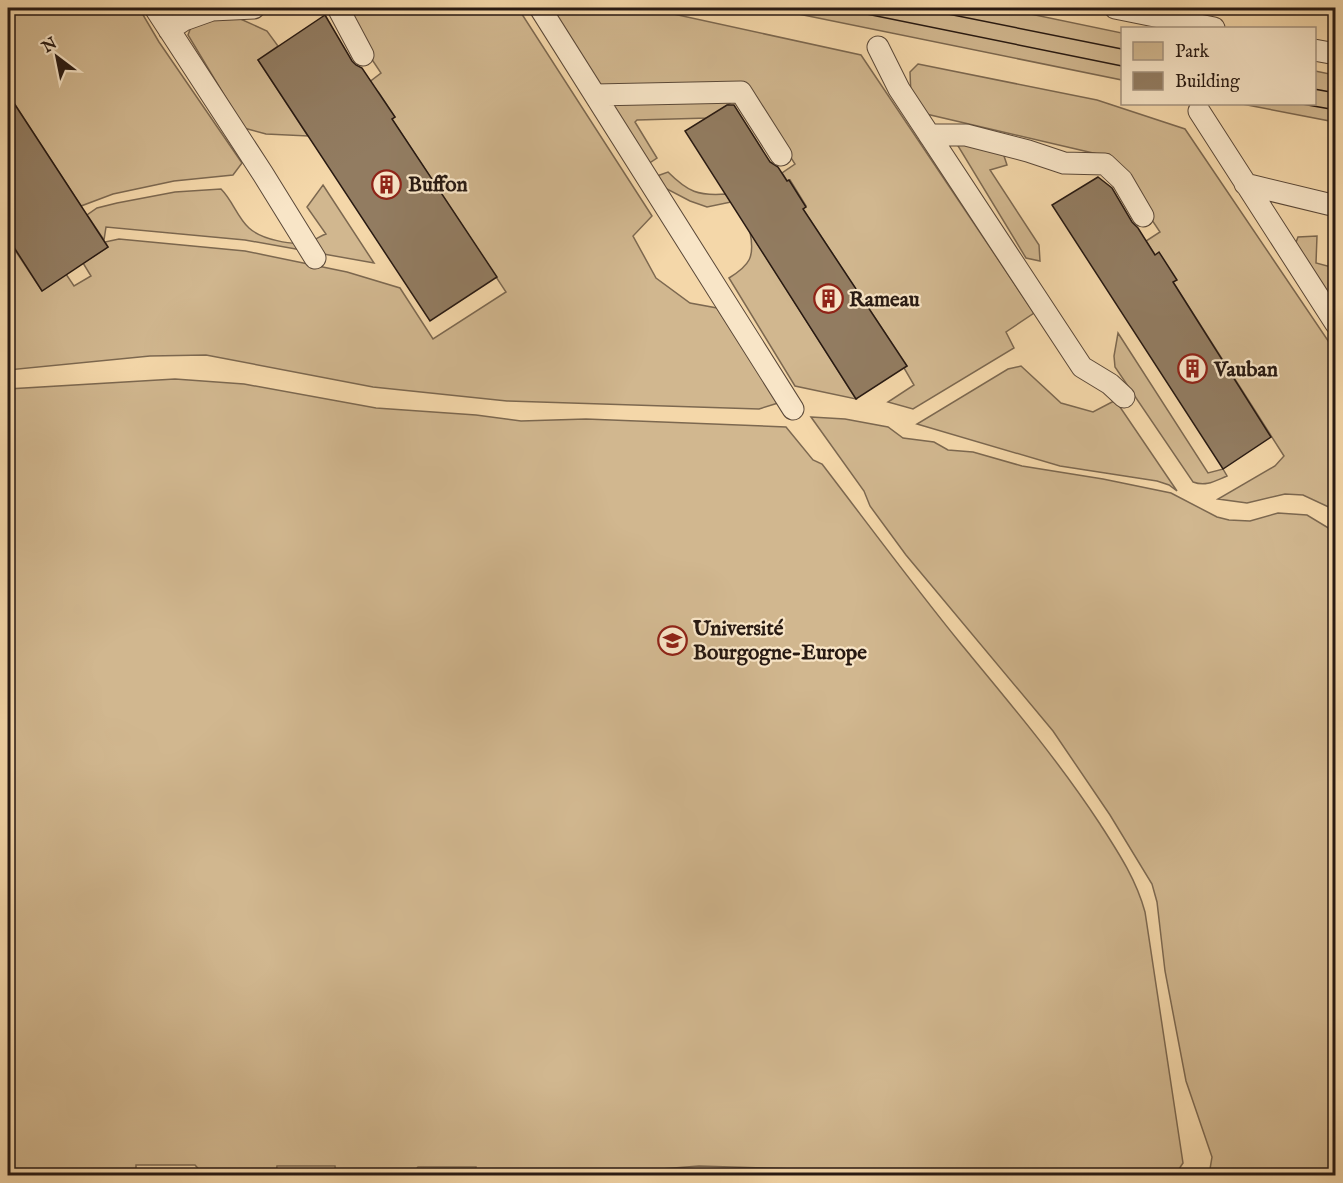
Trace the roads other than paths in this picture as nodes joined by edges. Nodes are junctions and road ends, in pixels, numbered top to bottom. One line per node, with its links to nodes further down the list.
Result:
1 (155, 8): 7 (lane)
2 (254, 8): 7 (lane)
3 (338, 8): 11 (lane)
4 (540, 8): 12 (lane)
5 (1115, 8): 6 (lane)
6 (1210, 27)
7 (169, 30): 19 (lane)
8 (878, 47): 14 (lane)
9 (1316, 50): 10 (lane)
10 (1335, 54)
11 (363, 55)
12 (595, 95): 15 (lane); 22 (lane)
13 (1199, 111): 16 (lane)
14 (929, 135): 18 (lane); 21 (lane)
15 (781, 156)
16 (1245, 184): 17 (lane); 20 (lane)
17 (1335, 206)
18 (1143, 216)
19 (315, 258)
20 (1333, 317)
21 (1124, 397)
22 (794, 409)

